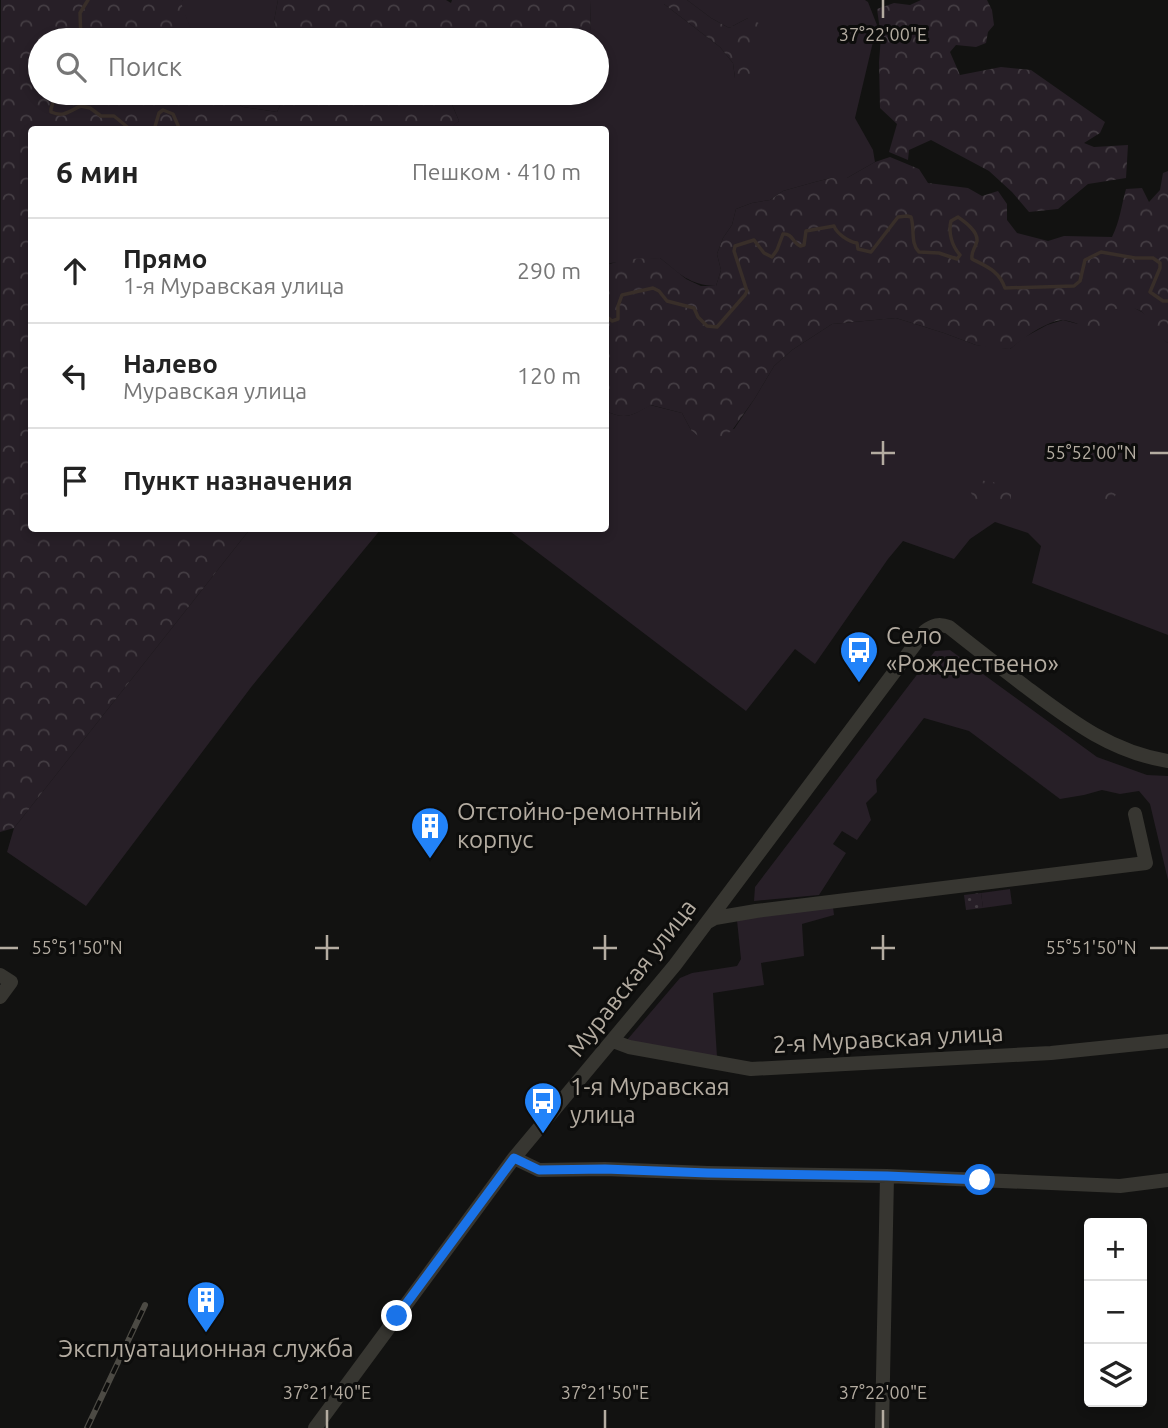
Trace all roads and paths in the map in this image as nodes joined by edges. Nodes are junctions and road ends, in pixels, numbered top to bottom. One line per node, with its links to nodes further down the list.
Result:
1 (1168, 761): 3 (street, Муравская улица)
2 (1135, 814): 3 (street)
3 (705, 923): 6 (street, Муравская улица)
4 (0, 975): 5 (street)
5 (0, 997)
6 (612, 1041): 7 (street, 2-я Муравская улица); 8 (street, Муравская улица)
7 (1168, 1041)
8 (514, 1158): 9 (street); 11 (street, Муравская улица)
9 (887, 1176): 10 (street); 12 (street)
10 (1168, 1180)
11 (315, 1428)
12 (882, 1428)

